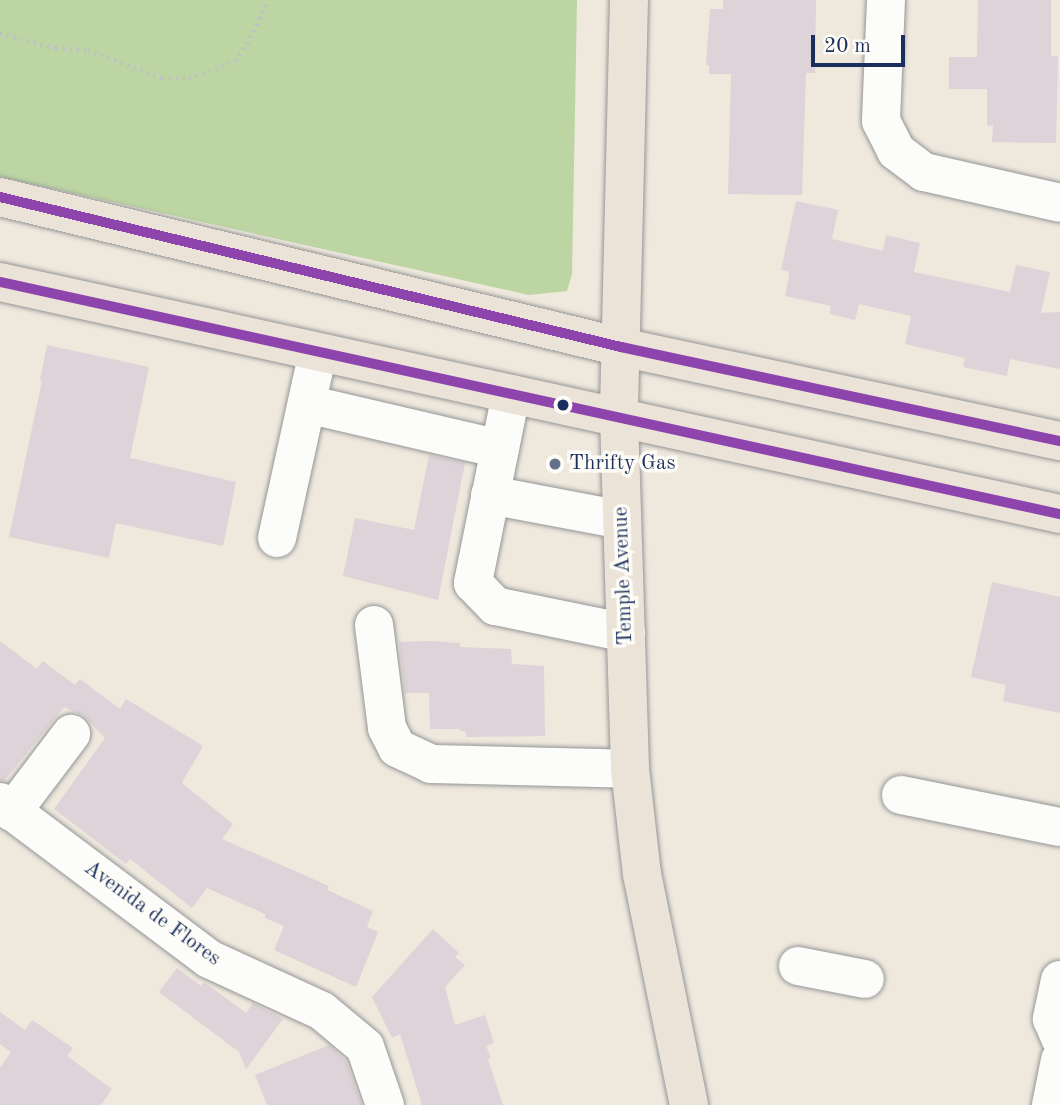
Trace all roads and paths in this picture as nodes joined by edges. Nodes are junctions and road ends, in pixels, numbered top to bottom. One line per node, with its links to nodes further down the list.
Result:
1 (268, 0): 4 (path)
2 (629, 0): 8 (main road, Temple Avenue)
3 (886, 0): 6 (street)
4 (0, 33)
5 (0, 197): 8 (main road)
6 (1060, 203)
7 (0, 282): 9 (main road)
8 (621, 347): 12 (main road, Temple Avenue); 13 (main road)
9 (318, 352): 10 (main road); 11 (street)
10 (511, 394): 12 (main road); 14 (street)
11 (307, 404): 14 (street); 18 (street)
12 (619, 417): 16 (main road); 17 (main road, Temple Avenue)
13 (1060, 441)
14 (500, 449): 15 (street)
15 (490, 495): 17 (street); 20 (street)
16 (1060, 514)
17 (622, 520): 20 (main road, Temple Avenue)
18 (277, 538)
19 (374, 625): 22 (street)
20 (626, 633): 22 (main road, Temple Avenue)
21 (71, 734): 24 (street)
22 (630, 769): 32 (main road, Temple Avenue)
23 (901, 795): 25 (street)
24 (6, 807): 31 (street, Avenida de Flores)
25 (1060, 827)
26 (798, 966): 27 (street)
27 (865, 979)
28 (1060, 980): 29 (street)
29 (1060, 1038)
30 (1060, 1060): 33 (street)
31 (385, 1105)
32 (689, 1105)
33 (1051, 1105)

